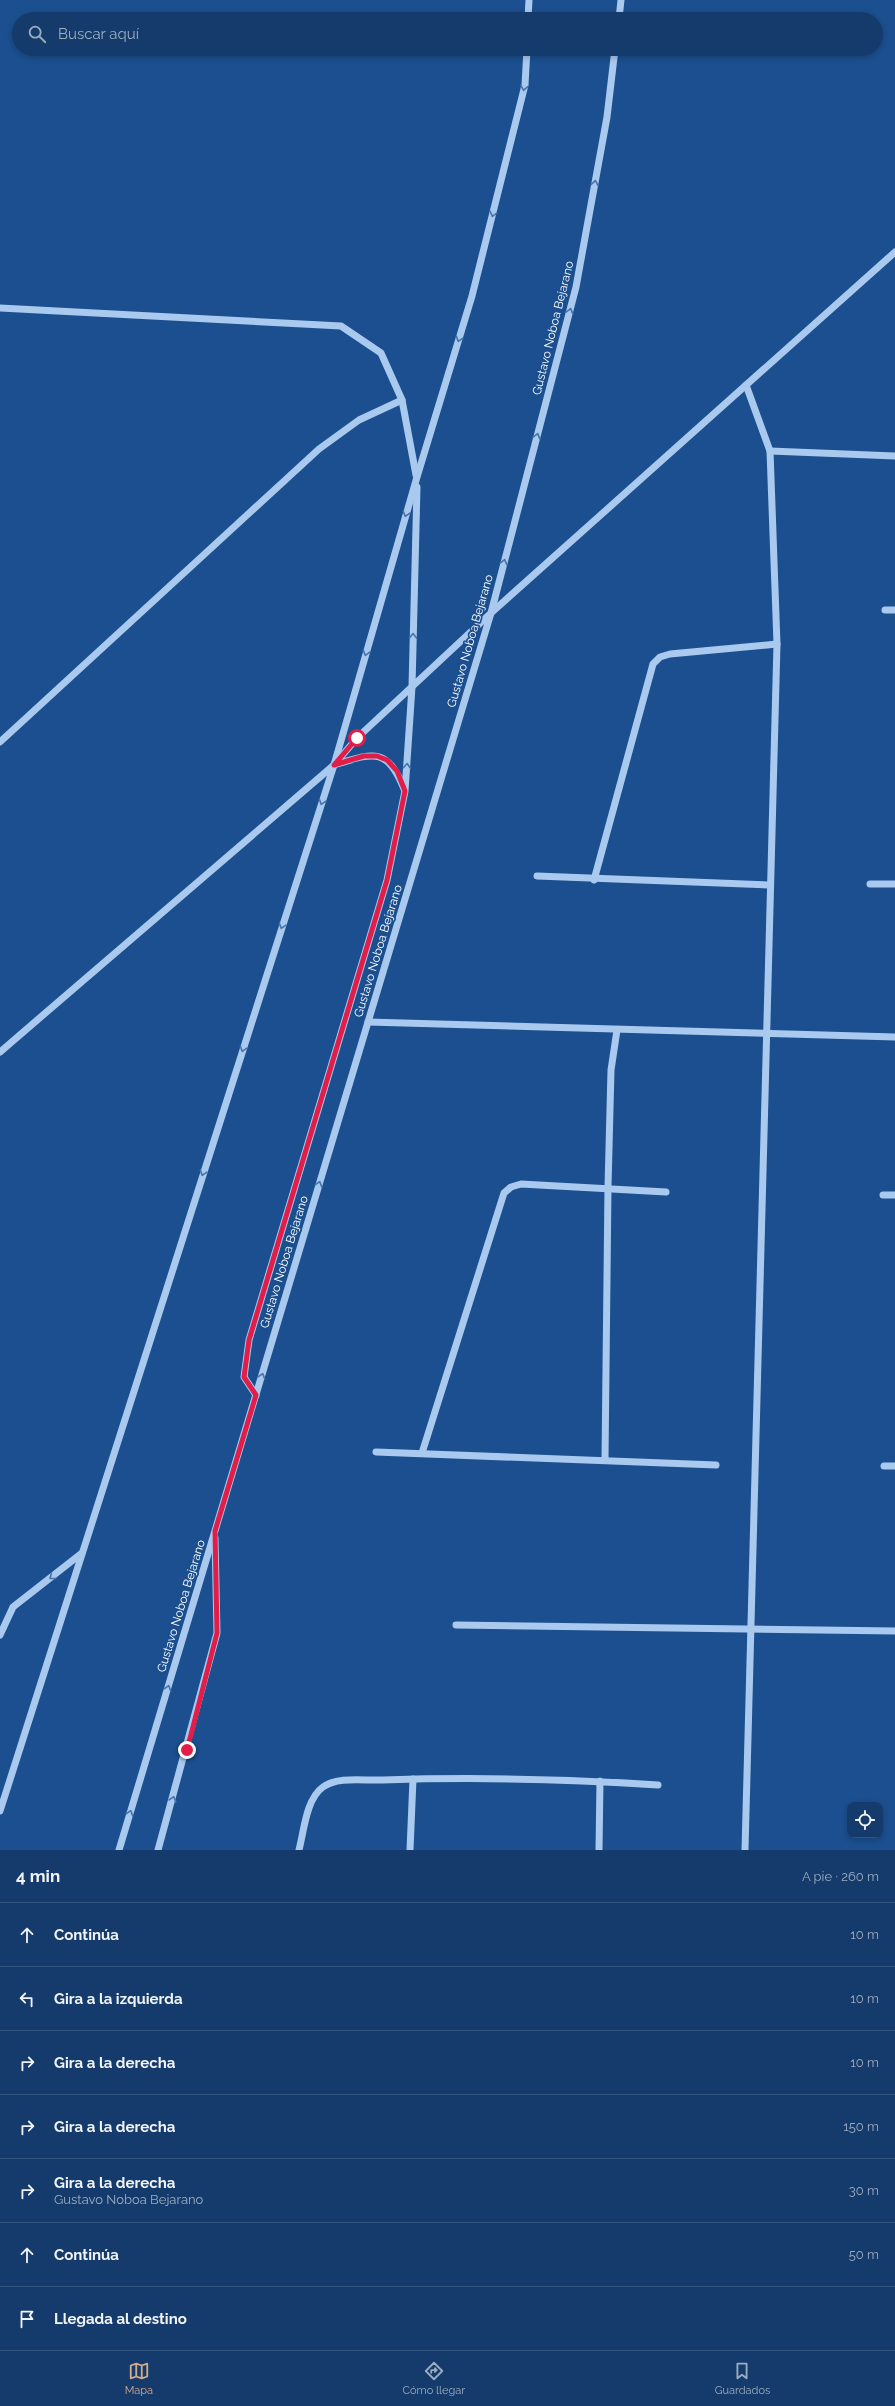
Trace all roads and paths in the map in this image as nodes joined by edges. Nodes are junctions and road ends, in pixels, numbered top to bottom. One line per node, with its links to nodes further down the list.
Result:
1 (529, 0): 3 (street)
2 (621, 0): 4 (street)
3 (528, 12)
4 (620, 12)
5 (527, 56): 13 (street, one-way to 13)
6 (614, 56): 16 (street, Gustavo Noboa Bejarano, one-way to 6)
7 (895, 252): 9 (street)
8 (0, 308): 10 (street)
9 (746, 385): 11 (street); 16 (street)
10 (402, 400): 13 (street); 19 (street)
11 (770, 451): 12 (street); 17 (street)
12 (895, 456)
13 (417, 477): 18 (street, one-way to 13); 20 (street, one-way to 20)
14 (885, 610): 15 (street)
15 (895, 610)
16 (491, 613): 18 (street); 27 (street, Gustavo Noboa Bejarano)
17 (777, 644): 23 (street); 26 (street)
18 (412, 687): 20 (street); 21 (street, one-way to 18)
19 (0, 742)
20 (334, 765): 21 (street); 31 (street); 44 (street, one-way to 44)
21 (405, 791): 36 (street)
22 (537, 876): 23 (street)
23 (594, 880): 26 (street)
24 (870, 884): 25 (street)
25 (895, 884)
26 (769, 885): 29 (street)
27 (368, 1022): 28 (street); 36 (street, Gustavo Noboa Bejarano, one-way to 27)
28 (617, 1030): 29 (street); 32 (street)
29 (767, 1034): 30 (street); 46 (street)
30 (895, 1037)
31 (0, 1052)
32 (608, 1187): 33 (street); 38 (street); 39 (street)
33 (666, 1192)
34 (883, 1195): 35 (street)
35 (895, 1195)
36 (256, 1395): 43 (street, Gustavo Noboa Bejarano)
37 (376, 1452): 38 (street)
38 (422, 1453): 39 (street)
39 (605, 1460): 40 (street)
40 (716, 1465)
41 (884, 1466): 42 (street)
42 (895, 1466)
43 (215, 1531): 53 (street, Gustavo Noboa Bejarano, one-way to 43); 54 (street, one-way to 43)
44 (82, 1553): 48 (street, one-way to 48); 52 (street)
45 (456, 1625): 46 (street)
46 (751, 1628): 47 (street); 58 (street)
47 (895, 1631)
48 (0, 1635)
49 (413, 1779): 50 (street); 55 (street); 56 (street)
50 (600, 1781): 51 (street); 57 (street)
51 (658, 1785)
52 (0, 1810)
53 (119, 1850)
54 (158, 1850)
55 (299, 1850)
56 (410, 1850)
57 (599, 1850)
58 (745, 1850)

